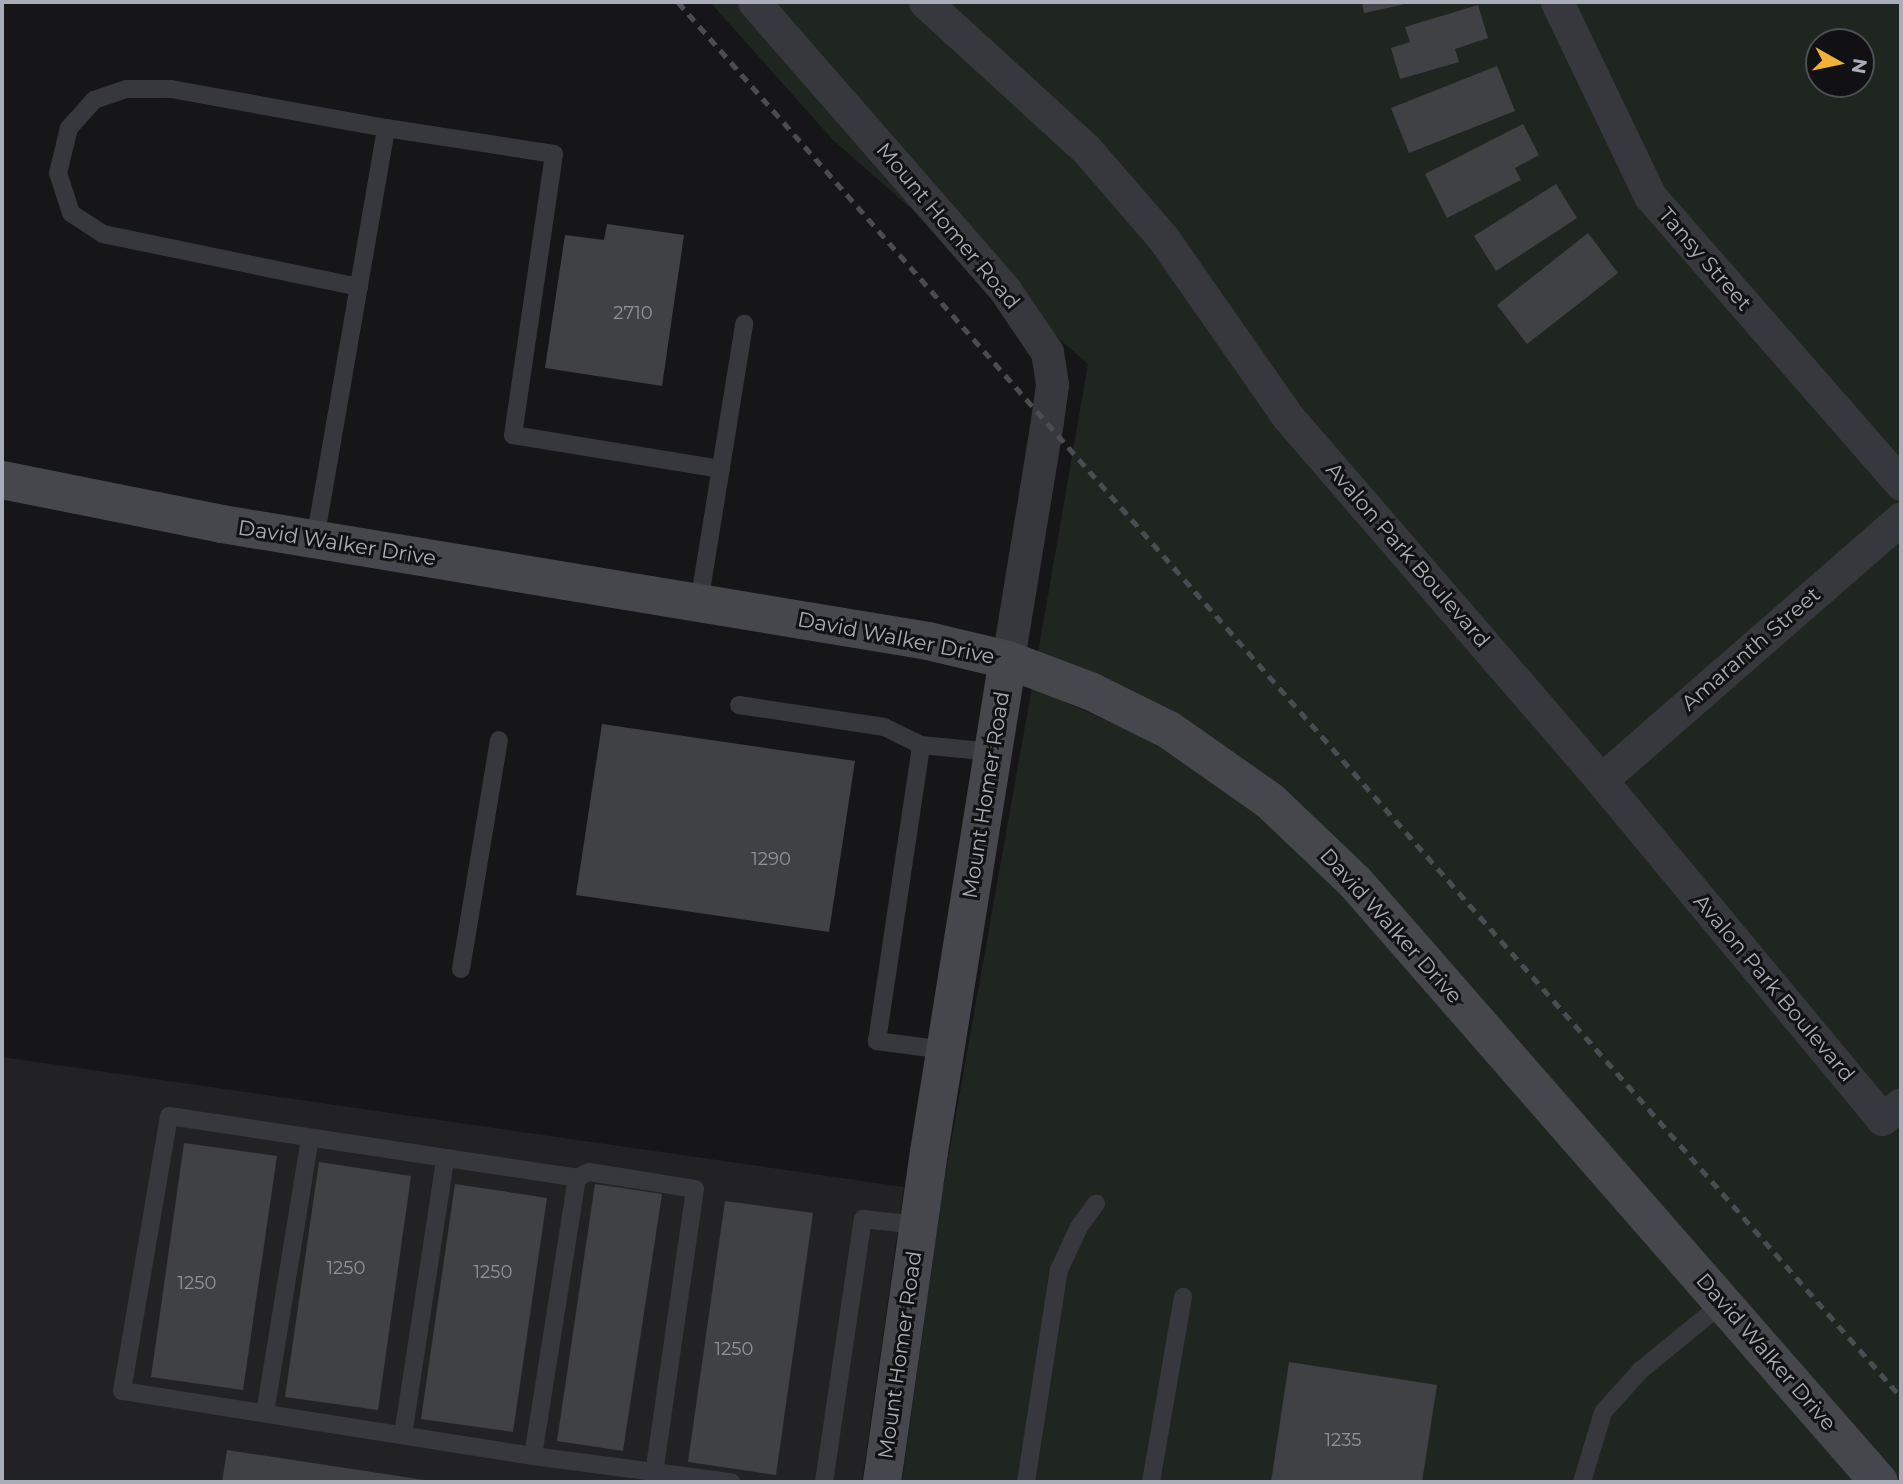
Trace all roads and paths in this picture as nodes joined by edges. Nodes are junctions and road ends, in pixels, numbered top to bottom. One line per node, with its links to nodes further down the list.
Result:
1 (754, 2): 13 (street, Mount Homer Road)
2 (925, 2): 18 (street, Avalon Park Boulevard)
3 (1557, 2): 9 (street, Tansy Street)
4 (386, 128): 5 (lane); 5 (lane); 7 (lane)
5 (359, 287): 11 (lane)
6 (744, 324): 7 (lane)
7 (721, 469): 12 (lane)
8 (2, 480): 11 (street, David Walker Drive)
9 (1901, 484)
10 (1901, 519): 18 (street, Amaranth Street)
11 (315, 540): 12 (street, David Walker Drive)
12 (699, 603): 13 (street, David Walker Drive)
13 (1008, 660): 17 (street, Mount Homer Road); 28 (street, David Walker Drive)
14 (739, 705): 16 (lane)
15 (499, 740): 19 (lane)
16 (921, 744): 17 (lane); 20 (lane)
17 (993, 751): 20 (street, Mount Homer Road)
18 (1601, 780): 21 (street, Avalon Park Boulevard)
19 (461, 969)
20 (945, 1051): 26 (street, Mount Homer Road)
21 (1892, 1111)
22 (310, 1139): 23 (lane); 29 (lane); 29 (lane)
23 (445, 1162): 24 (lane); 30 (lane)
24 (577, 1178): 31 (lane); 32 (lane)
25 (1096, 1204): 36 (lane)
26 (918, 1226): 34 (lane); 35 (street, Mount Homer Road)
27 (1183, 1297): 37 (lane)
28 (1723, 1303): 38 (lane); 39 (street, David Walker Drive)
29 (265, 1413): 30 (lane)
30 (403, 1435): 31 (lane)
31 (533, 1456): 32 (lane)
32 (654, 1477): 33 (lane)
33 (731, 1482)
34 (824, 1482)
35 (882, 1482)
36 (1026, 1482)
37 (1151, 1482)
38 (1582, 1482)
39 (1880, 1482)

